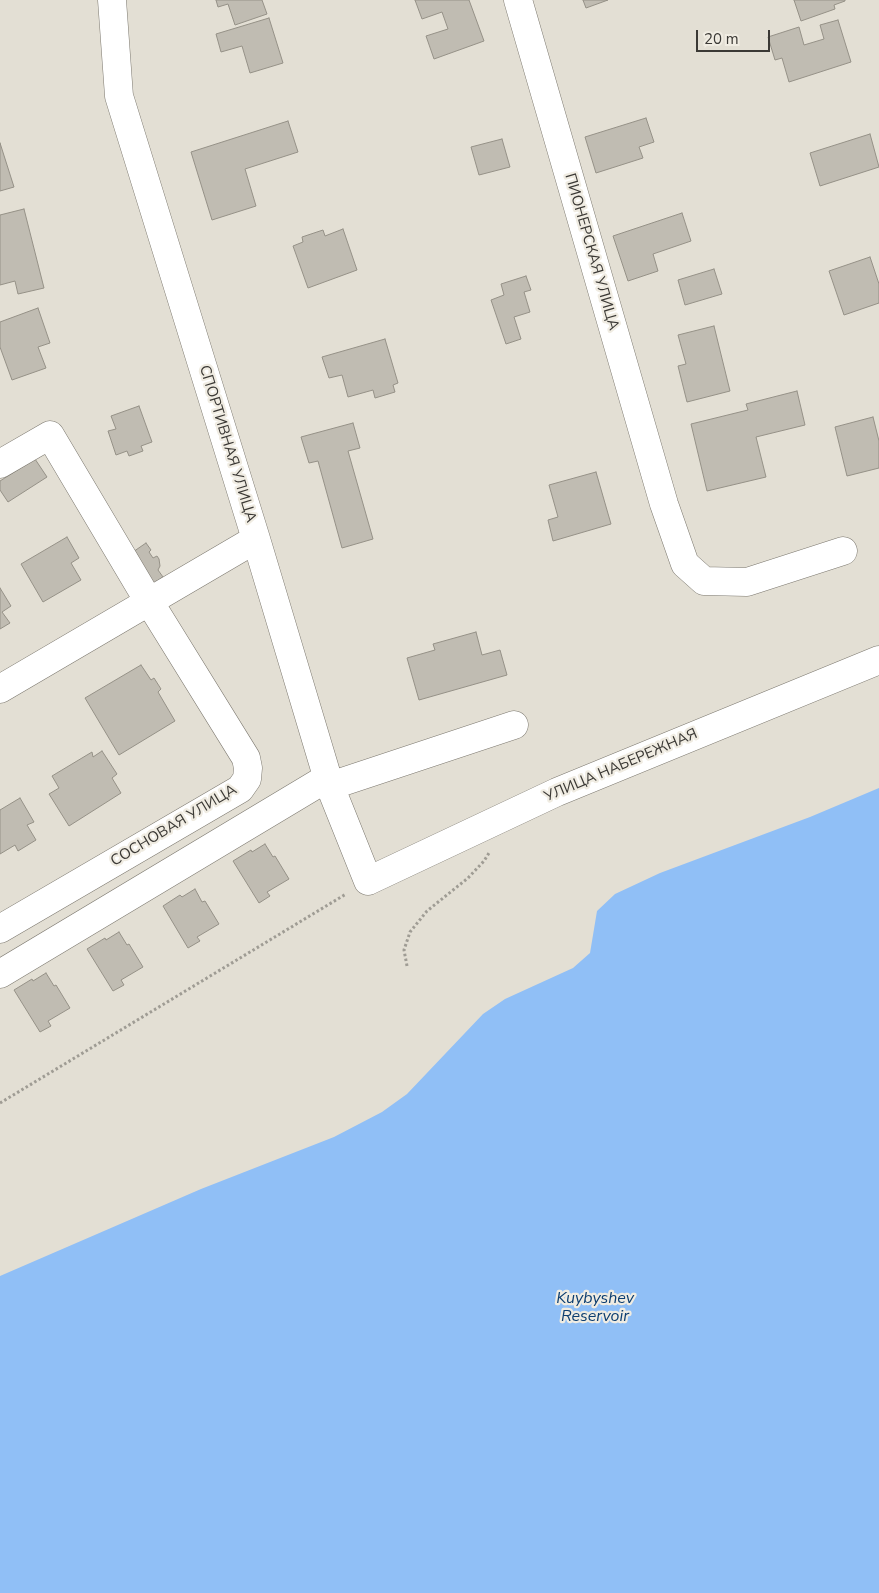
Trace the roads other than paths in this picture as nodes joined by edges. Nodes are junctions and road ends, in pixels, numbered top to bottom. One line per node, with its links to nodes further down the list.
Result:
1 (112, 0): 4 (street, СПОРТИВНАЯ УЛИЦА)
2 (518, 0): 5 (street, ПИОНЕРСКАЯ УЛИЦА)
3 (0, 464): 6 (street, СОСНОВАЯ УЛИЦА)
4 (256, 539): 6 (street); 10 (street, СПОРТИВНАЯ УЛИЦА)
5 (843, 551)
6 (145, 596): 8 (street); 12 (street, СОСНОВАЯ УЛИЦА)
7 (879, 660): 11 (street, УЛИЦА НАБЕРЕЖНАЯ)
8 (0, 689)
9 (514, 725): 10 (street)
10 (329, 782): 11 (street, СПОРТИВНАЯ УЛИЦА); 13 (street)
11 (368, 881)
12 (0, 929)
13 (0, 974)

